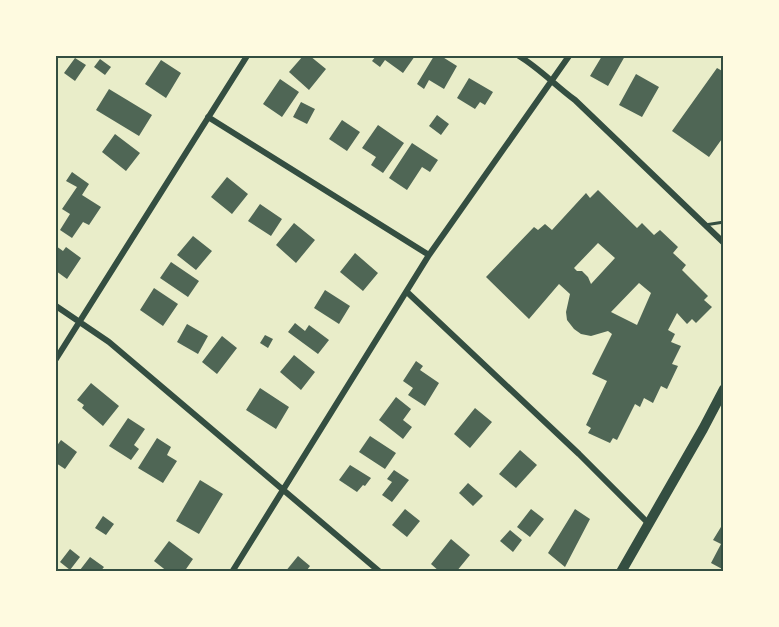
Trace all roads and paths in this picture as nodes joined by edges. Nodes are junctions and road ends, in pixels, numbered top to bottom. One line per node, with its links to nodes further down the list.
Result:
1 (247, 56): 5 (street)
2 (519, 56): 4 (street)
3 (569, 56): 4 (street)
4 (550, 82): 7 (street); 9 (street)
5 (208, 117): 9 (street); 12 (street)
6 (723, 222): 7 (lane)
7 (703, 225): 8 (street)
8 (723, 243)
9 (429, 255): 10 (street)
10 (407, 292): 15 (street); 16 (street)
11 (56, 306): 12 (street)
12 (80, 321): 13 (street); 15 (street)
13 (56, 359)
14 (723, 389): 16 (main road)
15 (284, 490): 17 (street); 18 (street)
16 (649, 525): 19 (main road)
17 (232, 572)
18 (380, 572)
19 (621, 572)

